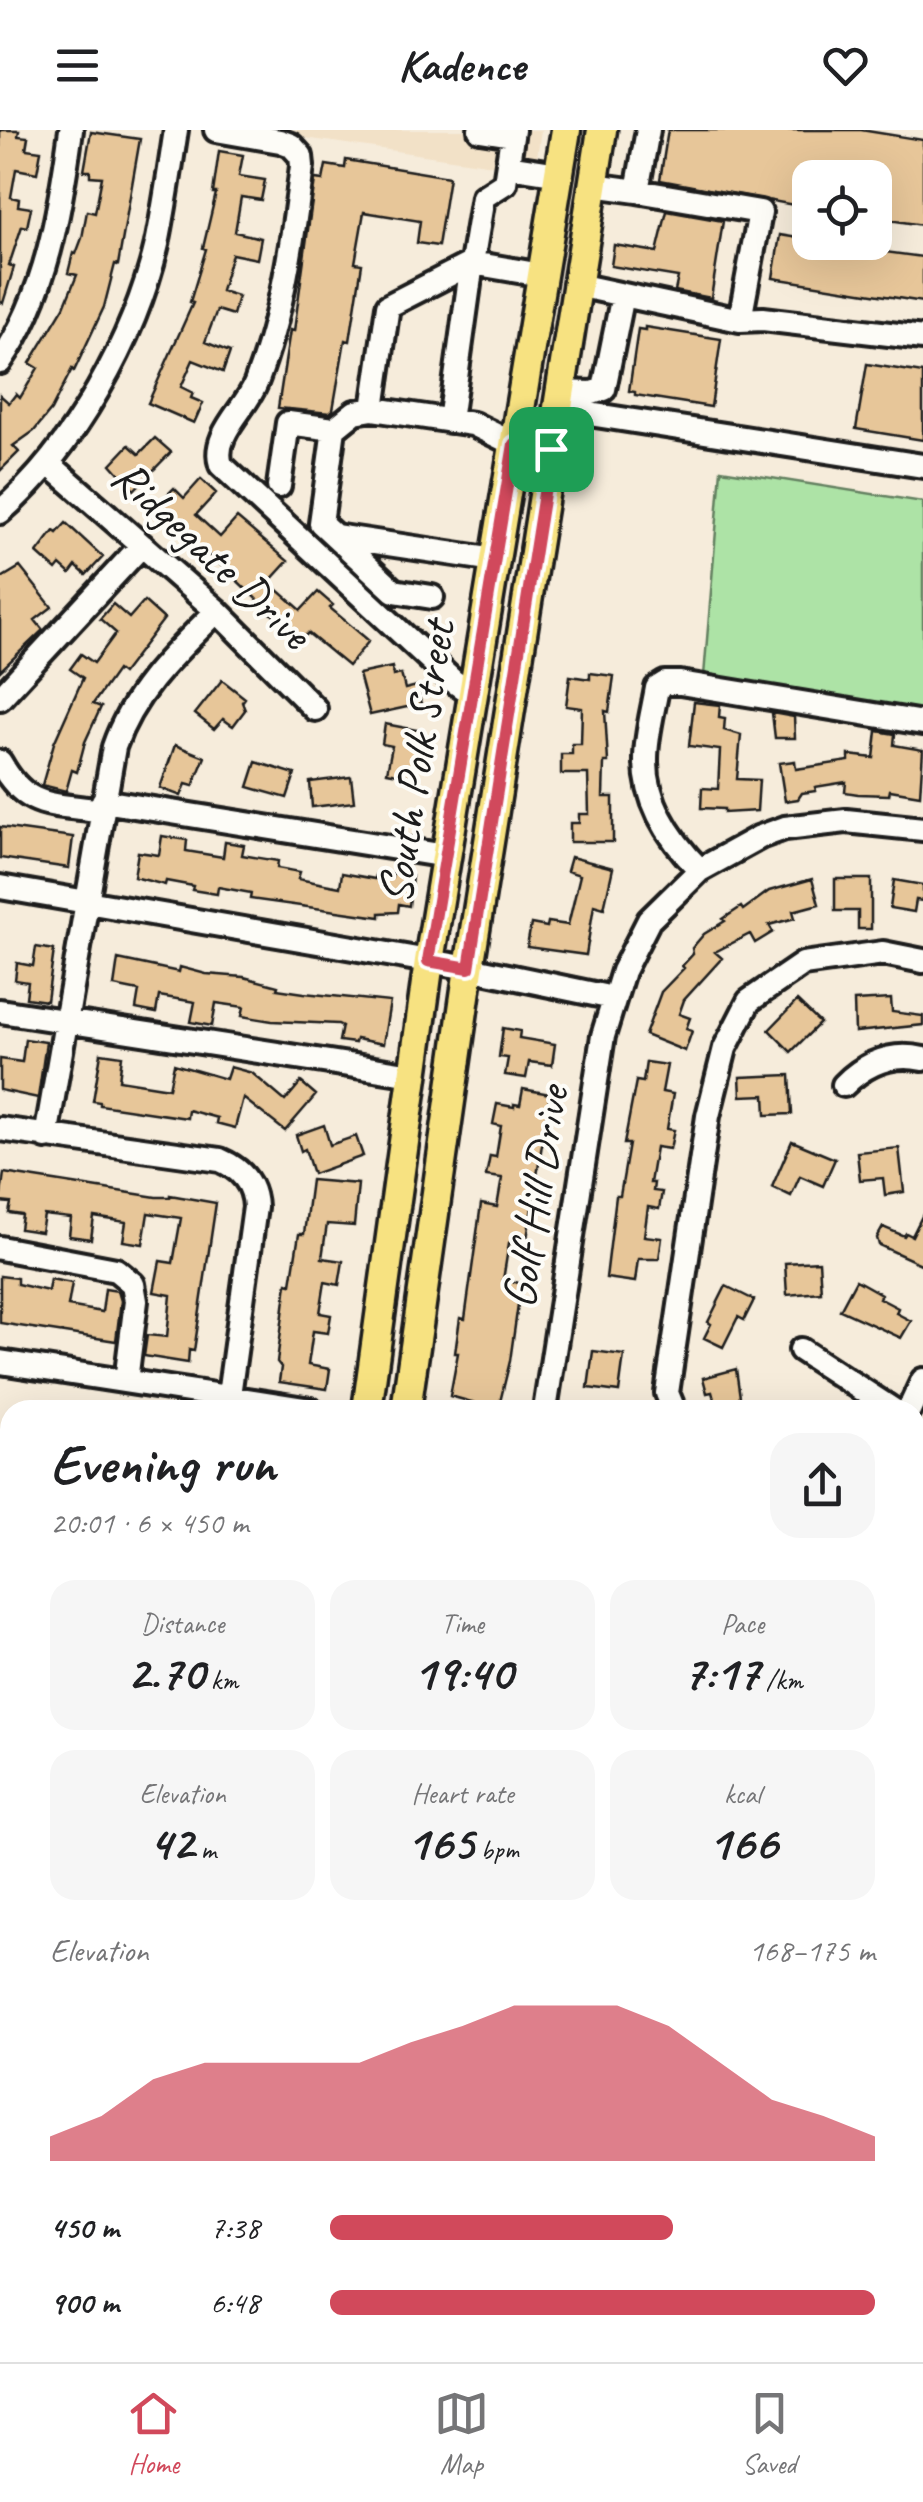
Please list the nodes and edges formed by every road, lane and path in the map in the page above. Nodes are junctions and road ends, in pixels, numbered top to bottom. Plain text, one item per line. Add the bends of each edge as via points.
1 (71, 130) edge
2 (176, 130) edge
3 (216, 130) edge
4 (480, 130) edge
5 (566, 130) edge
6 (602, 130) edge
7 (648, 130) edge
8 (513, 132) edge
9 (508, 166) junction
10 (559, 174) junction
11 (593, 184) junction
12 (637, 191) junction
13 (472, 263) junction
14 (542, 275) junction
15 (577, 285) junction
16 (623, 295) junction
17 (740, 320) junction
18 (923, 338) edge
19 (0, 362) edge
20 (524, 385) junction
21 (559, 400) junction
22 (372, 409) junction
23 (450, 421) junction
24 (334, 429) junction
25 (514, 444) junction
26 (551, 449) junction
27 (49, 464) junction
28 (923, 466) edge
29 (280, 486) dead end
30 (0, 512) edge
31 (335, 536) junction
32 (142, 545) junction
33 (495, 560) junction
34 (432, 598) dead end
35 (216, 611) junction
36 (472, 695) junction
37 (0, 698) edge
38 (315, 709) dead end
39 (923, 722) edge
40 (0, 762) edge
41 (103, 806) junction
42 (923, 828) edge
43 (446, 856) junction
44 (700, 870) junction
45 (0, 887) edge
46 (90, 900) junction
47 (428, 961) junction
48 (923, 961) edge
49 (469, 968) junction
50 (613, 998) junction
51 (0, 1012) edge
52 (67, 1022) junction
53 (923, 1059) edge
54 (413, 1075) junction
55 (844, 1085) dead end
56 (0, 1129) edge
57 (46, 1136) junction
58 (0, 1248) edge
59 (800, 1350) dead end
60 (0, 1362) edge
61 (126, 1381) junction
62 (210, 1400) edge
63 (229, 1400) edge
64 (369, 1400) edge
65 (407, 1400) edge
66 (547, 1400) edge
67 (669, 1400) edge
68 (878, 1400) edge

1 - 19 street via 44,268
2 - 27 street via 156,246 130,326
3 - 36 street via 291,145 302,166 273,332 250,397 222,440 221,465
4 - 8 street
5 - 10 main road, South Polk Street
6 - 11 main road, South Polk Street
7 - 12 street
8 - 9 street
9 - 10 street
9 - 13 street via 505,183 483,198
10 - 11 main road
10 - 14 main road, South Polk Street
11 - 12 street
11 - 15 main road, South Polk Street
12 - 17 street via 760,212
13 - 14 street
13 - 22 street via 388,306
13 - 23 street
14 - 20 main road, South Polk Street
15 - 16 street
15 - 21 main road, South Polk Street
16 - 17 street
16 - 21 street via 604,389
17 - 18 street
20 - 21 main road
20 - 25 main road, South Polk Street
21 - 26 main road, South Polk Street
21 - 28 street
22 - 23 street
22 - 24 street via 355,412
23 - 25 street
24 - 29 street via 288,423
24 - 31 street via 321,523
25 - 26 main road
25 - 33 main road, South Polk Street
26 - 49 main road, South Polk Street
27 - 30 street
27 - 32 street, Ridgegate Drive
31 - 33 street
31 - 34 street via 394,591
32 - 35 street, Ridgegate Drive
32 - 37 street
33 - 36 main road, South Polk Street
35 - 38 street, Ridgegate Drive
35 - 41 street via 161,666 128,712
36 - 43 main road, South Polk Street
39 - 44 street via 694,685 657,688 646,760 653,798 665,829
40 - 41 street via 23,795
41 - 43 street
41 - 46 street
42 - 44 street, Golf Hill Drive via 812,822 760,836
43 - 47 main road, South Polk Street
44 - 50 street, Golf Hill Drive via 650,920
45 - 46 street
46 - 47 street
46 - 52 street
47 - 49 street
47 - 54 main road, South Polk Street
48 - 67 street via 884,953 803,964 749,1001 724,1048 708,1116
49 - 50 street
49 - 65 main road, South Polk Street
50 - 66 street, Golf Hill Drive
51 - 52 street
52 - 54 street
52 - 57 street
53 - 55 street via 880,1059
54 - 64 main road, South Polk Street
56 - 57 street
57 - 63 street via 220,1160 250,1184 255,1207
58 - 61 street via 116,1270 132,1284 136,1301
59 - 68 street
60 - 61 street
61 - 62 street

